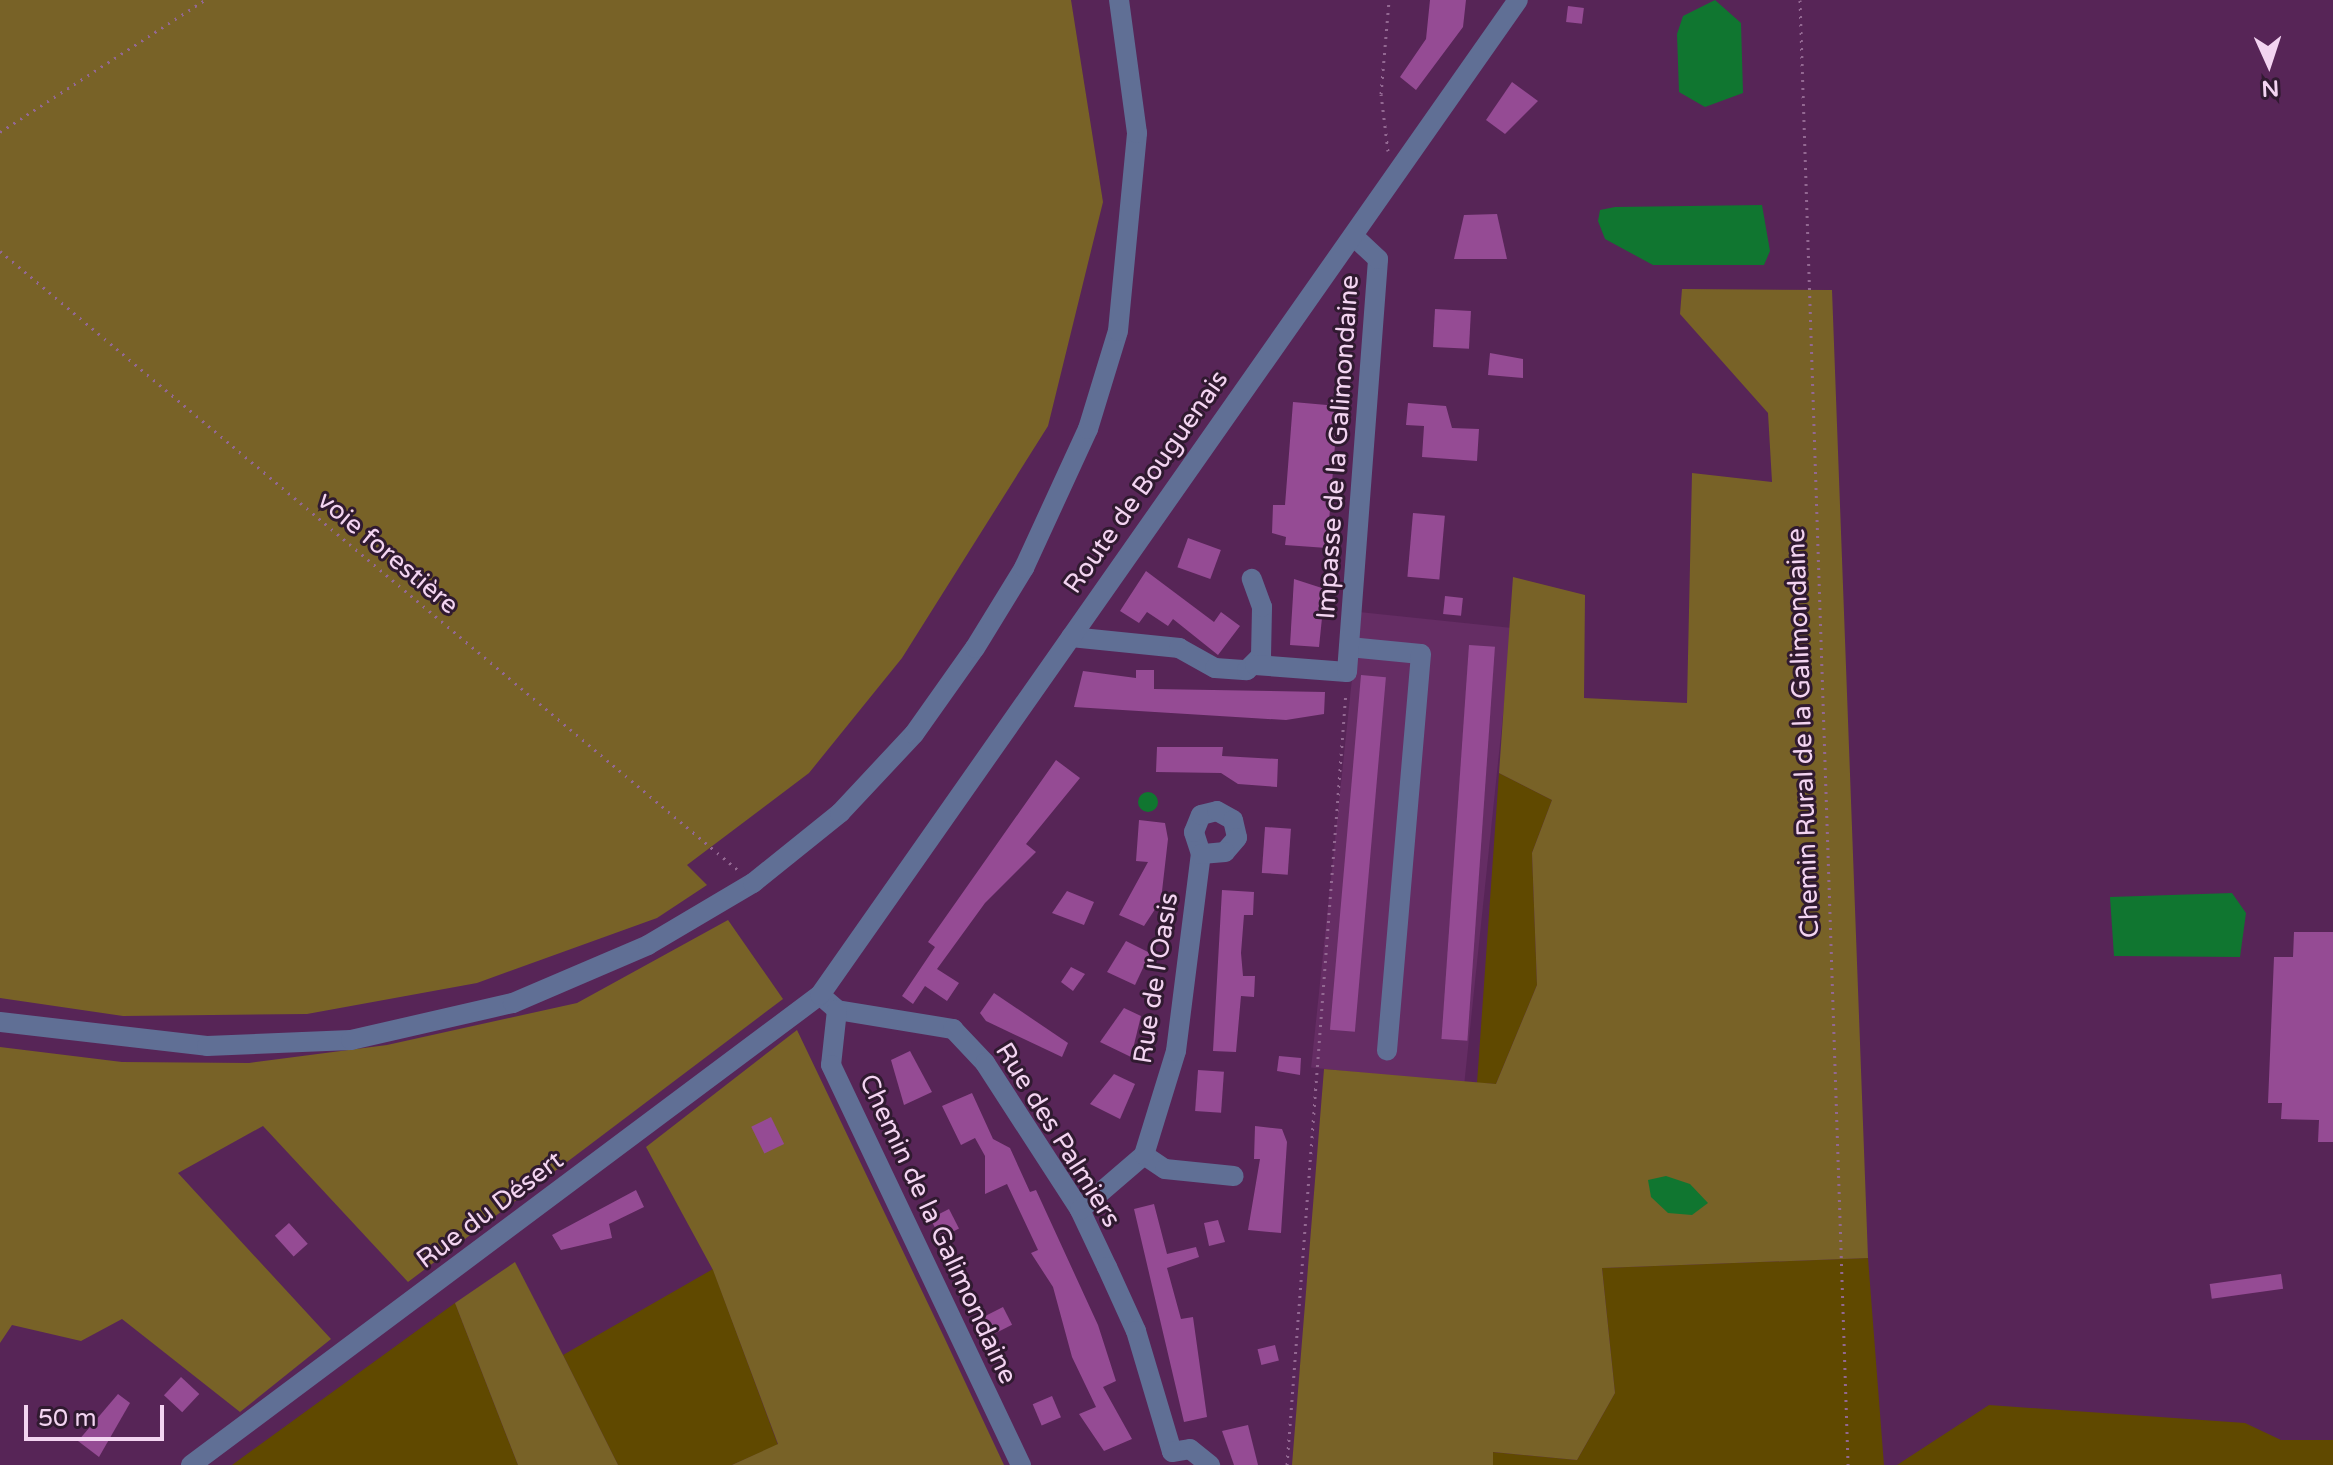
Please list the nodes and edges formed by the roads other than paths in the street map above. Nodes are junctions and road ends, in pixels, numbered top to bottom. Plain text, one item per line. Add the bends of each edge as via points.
1 (1119, 0) edge
2 (1518, 0) edge
3 (1353, 236) junction
4 (1252, 579) dead end
5 (1071, 637) junction
6 (1349, 647) junction
7 (1255, 665) junction
8 (1201, 854) dead end
9 (820, 995) junction
10 (837, 1010) junction
11 (0, 1022) edge
12 (1387, 1051) dead end
13 (1144, 1155) junction
14 (1234, 1176) dead end
15 (1080, 1210) junction
16 (1169, 1458) edge
17 (191, 1465) edge
18 (1021, 1465) edge
19 (1210, 1465) edge

1 - 11 street via 1137,133 1118,331 1088,429 1024,568 914,734 840,813 753,883 648,945 513,1003 351,1040 207,1046
2 - 3 street, Route de Bouguenais
3 - 5 street, Route de Bouguenais
3 - 6 street, Impasse de la Galimondaine via 1378,259
4 - 7 street via 1262,607
5 - 7 street via 1179,648 1226,670
5 - 9 street, Route de Bouguenais
6 - 7 street, Impasse de la Galimondaine via 1347,672
6 - 12 street via 1421,654
8 - 13 street, Rue de l'Oasis via 1176,1051
9 - 10 street
9 - 17 street, Rue du Désert
10 - 15 street, Rue des Palmiers via 935,1024 966,1040
10 - 18 street, Chemin de la Galimondaine via 831,1065
13 - 14 street via 1165,1169
13 - 15 street
15 - 16 street, Rue des Palmiers via 1136,1331
16 - 19 street, Rue des Palmiers via 1190,1449

